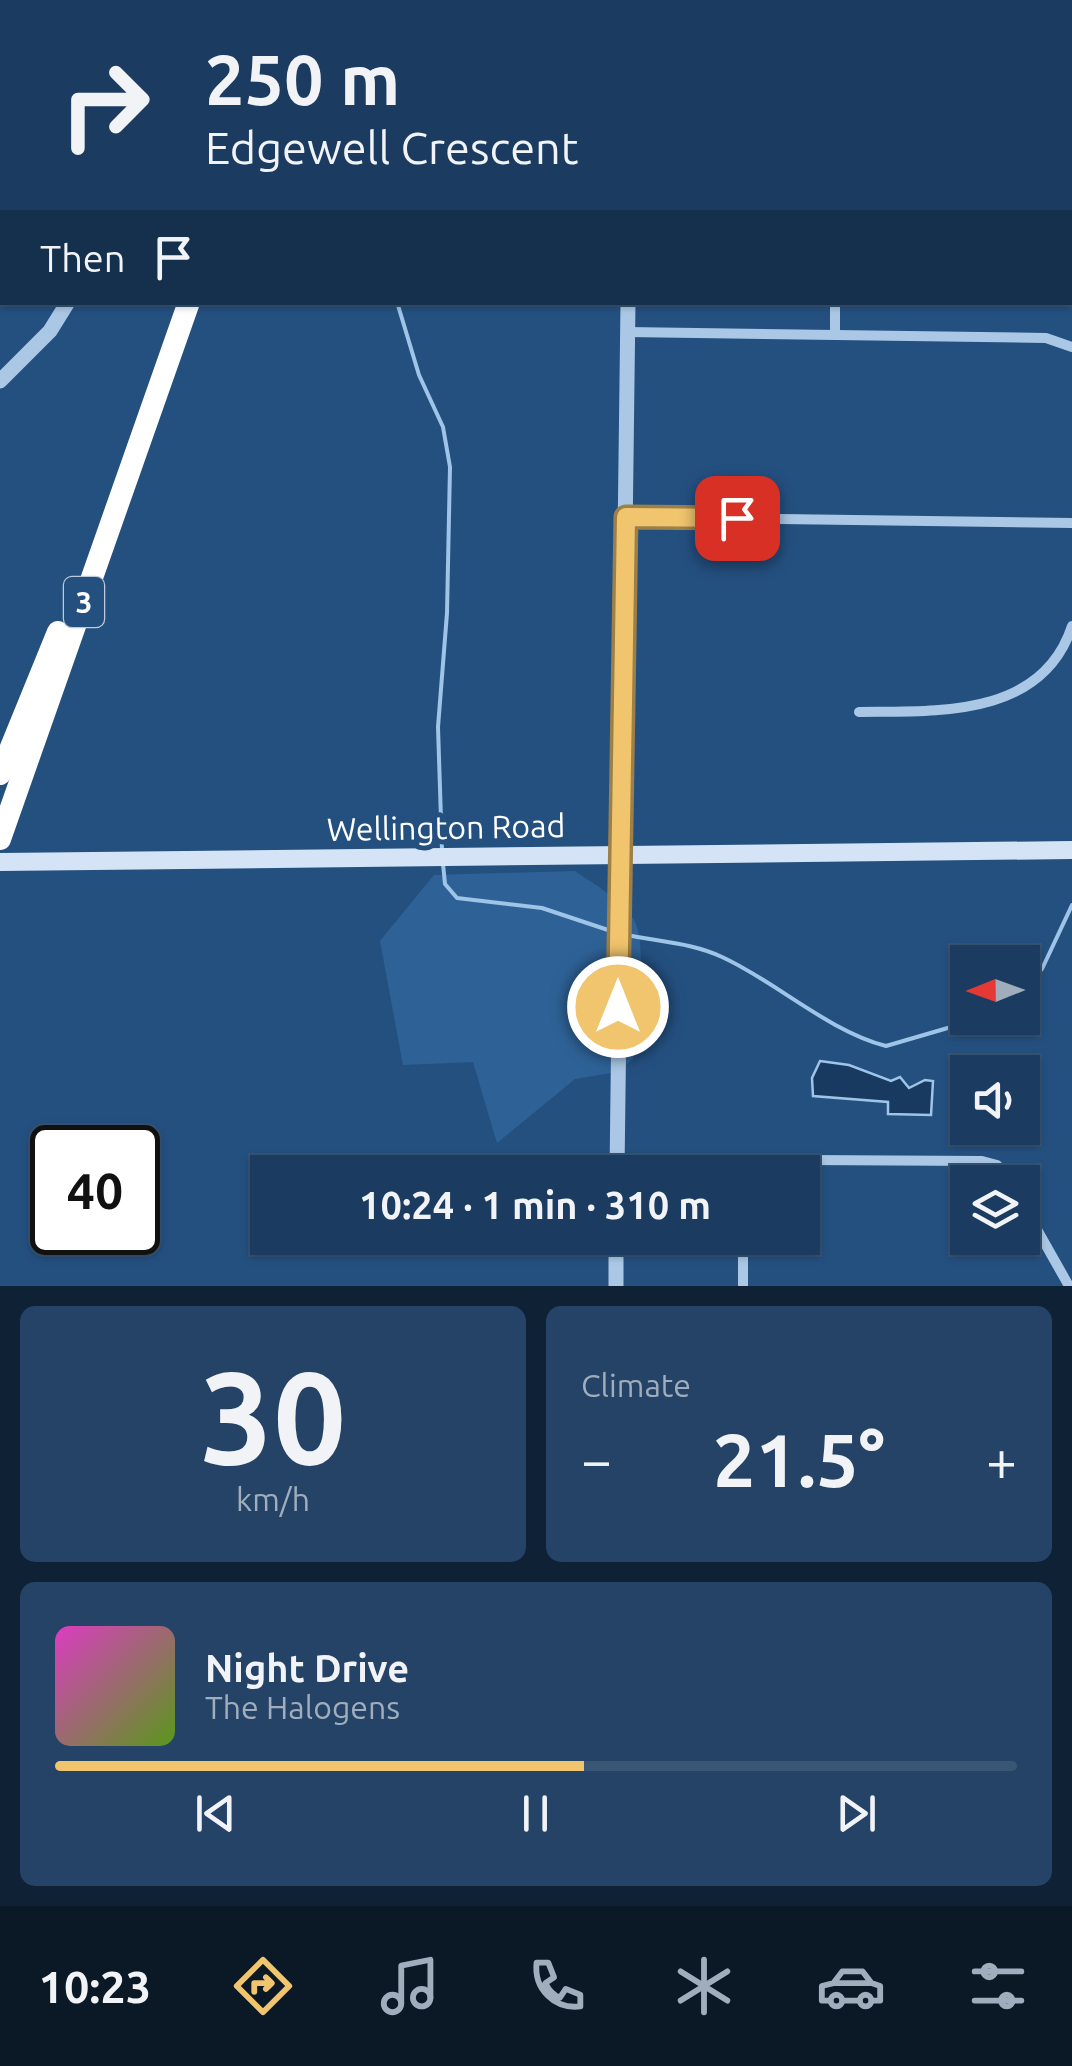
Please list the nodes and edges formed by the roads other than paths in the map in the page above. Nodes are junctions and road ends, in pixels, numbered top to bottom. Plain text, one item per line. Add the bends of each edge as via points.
1 (66, 305) edge
2 (188, 305) edge
3 (628, 305) edge
4 (835, 305) edge
5 (628, 332) junction
6 (835, 332) junction
7 (1072, 347) edge
8 (168, 365) junction
9 (0, 382) edge
10 (626, 517) junction
11 (1072, 523) edge
12 (1072, 626) edge
13 (858, 712) dead end
14 (0, 774) edge
15 (0, 839) edge
16 (1072, 850) edge
17 (620, 855) junction
18 (0, 862) edge
19 (617, 1155) edge
20 (820, 1165) edge
21 (995, 1165) edge
22 (1040, 1235) edge
23 (616, 1255) edge
24 (743, 1255) edge
25 (616, 1286) edge
26 (743, 1286) edge
27 (1069, 1286) edge

1 - 9 street
2 - 8 highway, 3
3 - 5 street
4 - 6 street
5 - 6 street
5 - 10 street
6 - 7 street via 1046,338
8 - 14 highway
8 - 15 highway, 3
10 - 11 street
10 - 17 street
12 - 13 street via 1038,678 1009,696 946,711
16 - 17 main road, Wellington Road
17 - 18 main road, Wellington Road
17 - 19 street
20 - 21 street
22 - 27 street
23 - 25 street
24 - 26 street

